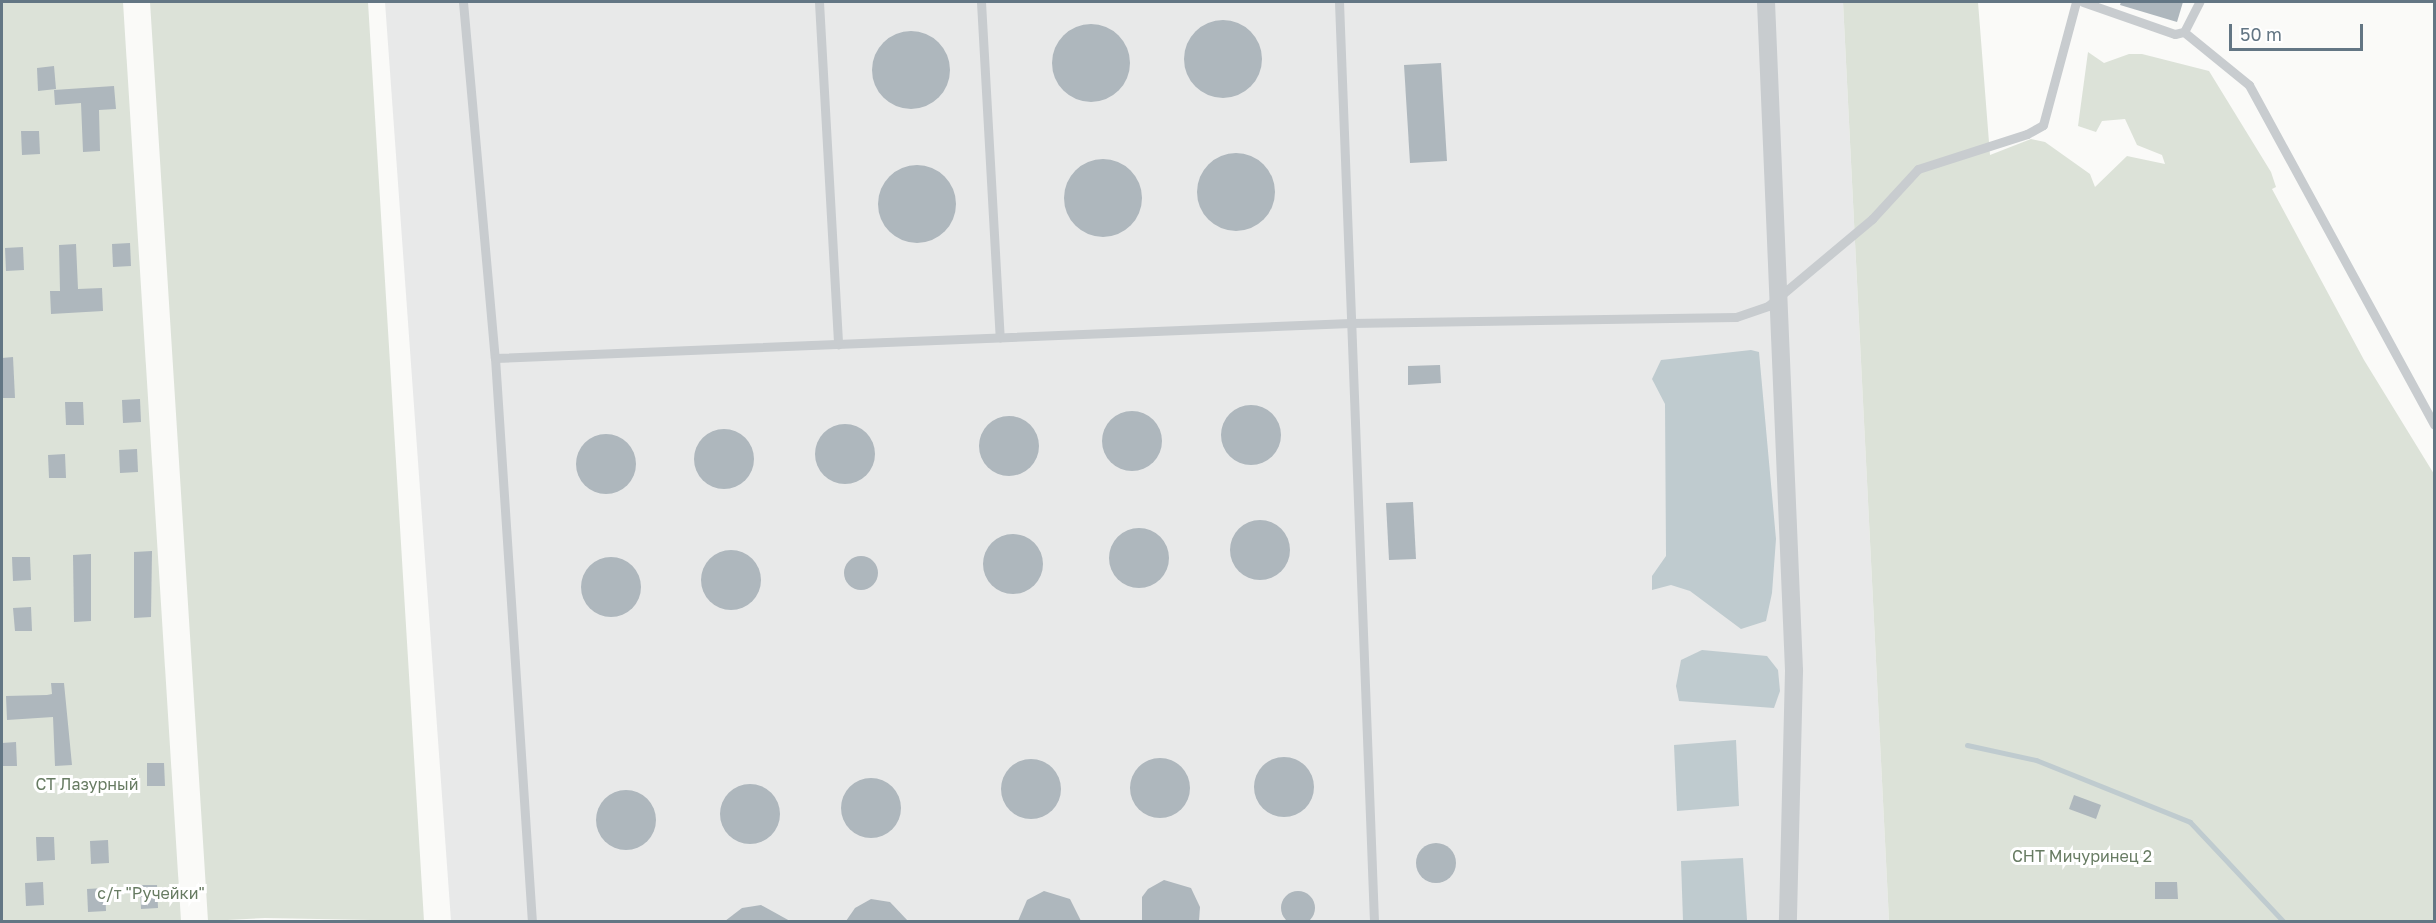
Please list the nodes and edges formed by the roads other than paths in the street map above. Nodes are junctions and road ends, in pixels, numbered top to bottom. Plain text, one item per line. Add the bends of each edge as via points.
1 (463, 2) edge
2 (819, 2) edge
3 (981, 2) edge
4 (1339, 2) edge
5 (1766, 2) edge
6 (2076, 2) edge
7 (2083, 2) edge
8 (2199, 2) edge
9 (2184, 32) junction
10 (1781, 295) junction
11 (1350, 323) junction
12 (1000, 337) junction
13 (838, 344) junction
14 (495, 358) junction
15 (2434, 425) edge
16 (532, 921) edge
17 (1374, 921) edge
18 (1788, 921) edge

1 - 14 lane
2 - 13 lane
3 - 12 lane
4 - 11 lane
5 - 10 street
6 - 10 lane via 2043,125 2027,135 1918,169 1872,219
7 - 9 lane via 2175,34
8 - 9 lane
9 - 15 lane via 2249,85
10 - 11 lane via 1768,306 1736,317
10 - 18 street via 1794,670
11 - 12 lane
11 - 17 lane
12 - 13 lane
13 - 14 lane
14 - 16 lane

